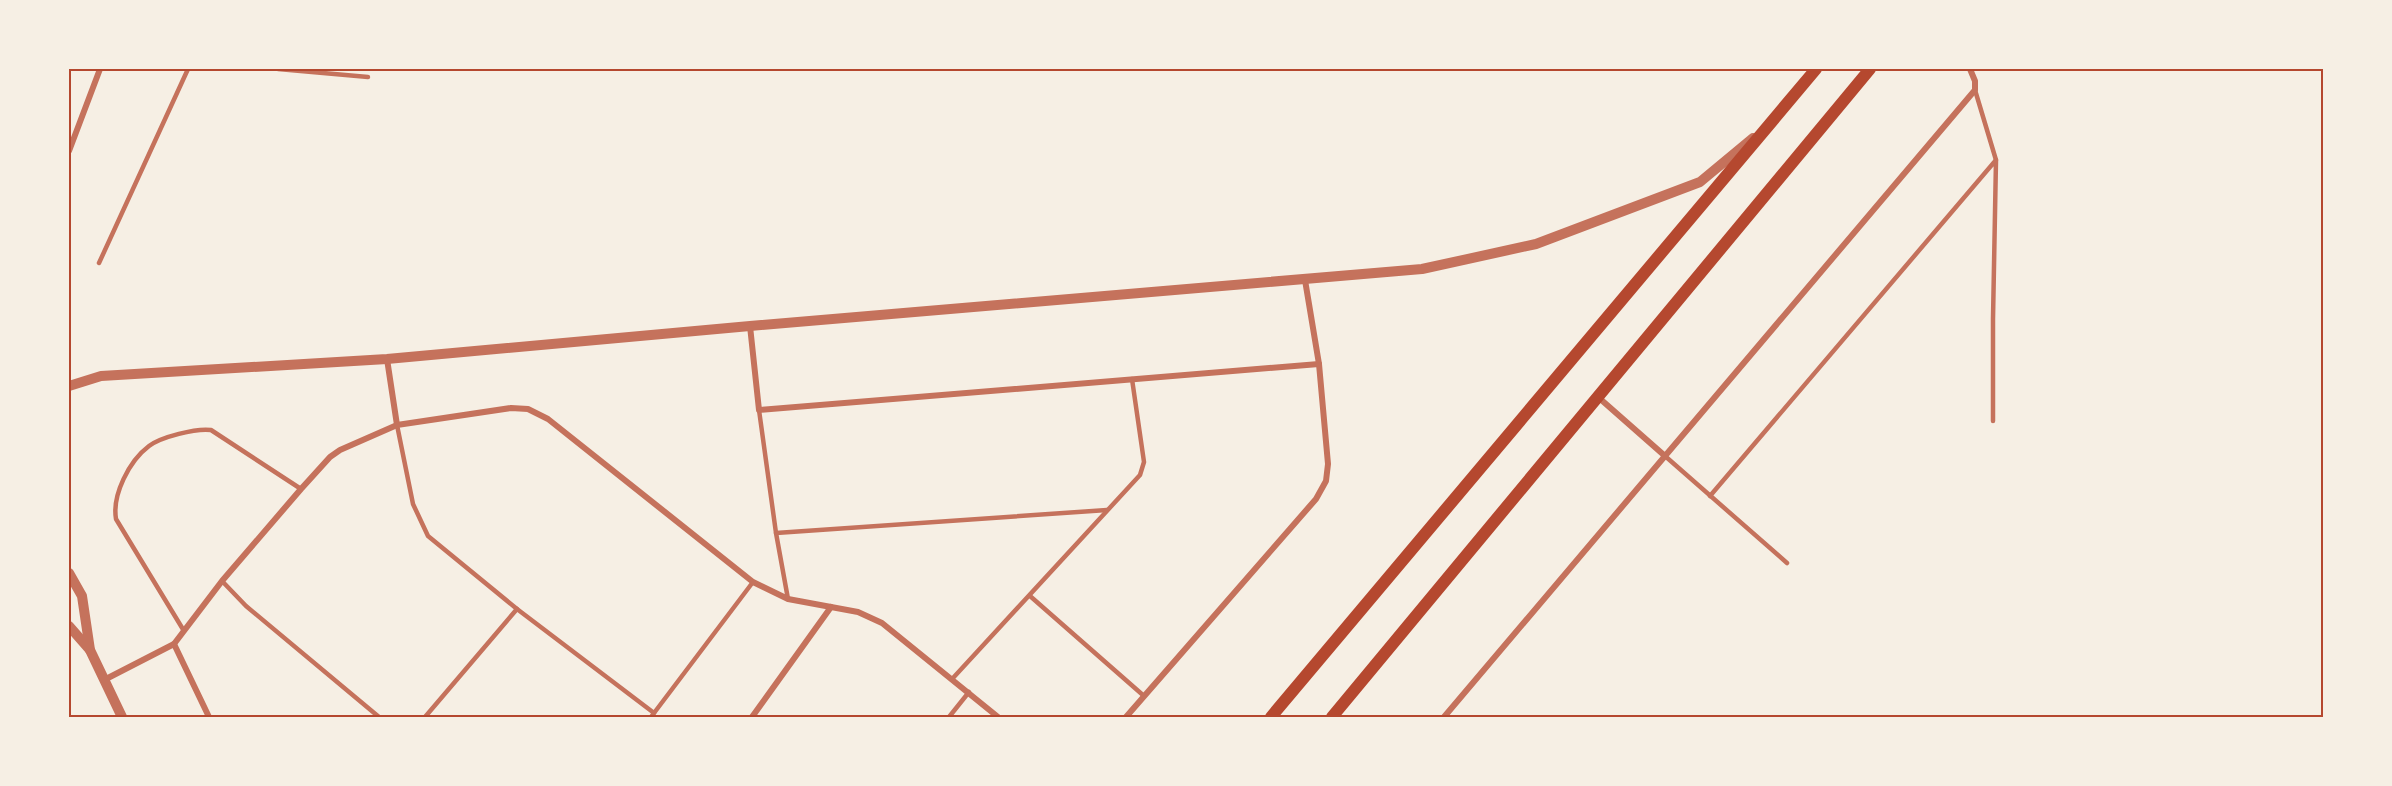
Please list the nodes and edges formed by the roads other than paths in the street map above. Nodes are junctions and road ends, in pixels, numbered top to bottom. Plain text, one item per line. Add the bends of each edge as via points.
1 (100, 69) edge
2 (188, 69) edge
3 (278, 69) edge
4 (1816, 69) edge
5 (1870, 69) edge
6 (1970, 69) edge
7 (368, 77) dead end
8 (1975, 90) junction
9 (1772, 123) junction
10 (69, 151) edge
11 (1996, 159) junction
12 (99, 263) dead end
13 (1305, 280) junction
14 (750, 326) junction
15 (387, 359) junction
16 (1319, 364) junction
17 (1132, 379) junction
18 (69, 386) edge
19 (1598, 397) junction
20 (759, 410) junction
21 (1993, 421) dead end
22 (397, 425) junction
23 (1665, 456) junction
24 (301, 489) junction
25 (1710, 496) junction
26 (1107, 510) junction
27 (776, 533) junction
28 (1786, 563) dead end
29 (69, 573) edge
30 (222, 581) junction
31 (753, 582) junction
32 (1030, 596) junction
33 (788, 598) junction
34 (831, 607) junction
35 (517, 609) junction
36 (69, 626) edge
37 (184, 631) junction
38 (174, 644) junction
39 (90, 650) junction
40 (953, 678) junction
41 (104, 680) junction
42 (969, 692) junction
43 (1144, 696) junction
44 (652, 715) edge
45 (122, 717) edge
46 (209, 717) edge
47 (379, 717) edge
48 (425, 717) edge
49 (752, 717) edge
50 (949, 717) edge
51 (998, 717) edge
52 (1126, 717) edge
53 (1271, 717) edge
54 (1332, 717) edge
55 (1444, 717) edge

1 - 10 street
2 - 12 lane
3 - 7 lane
4 - 9 main road
5 - 19 main road
6 - 8 street
8 - 11 lane
8 - 23 street
9 - 13 street via 1700,182 1536,244 1422,269
9 - 53 main road
11 - 21 lane
11 - 25 lane
13 - 14 street
13 - 16 street
14 - 15 street
14 - 20 street
15 - 18 street via 102,376
15 - 22 street
16 - 17 street
16 - 43 street via 1328,464 1326,481 1316,498
17 - 20 street
17 - 26 lane via 1144,462 1140,475
19 - 23 street
19 - 54 main road
20 - 27 lane
22 - 24 street via 340,450
22 - 31 street via 511,408 528,409 548,419
22 - 35 lane via 413,504 428,536
23 - 25 lane
23 - 55 street
24 - 30 street
24 - 37 lane via 211,430 200,428 156,442 138,457 118,490 116,519
25 - 28 lane
26 - 27 lane
26 - 32 lane
27 - 33 lane
29 - 39 street via 82,596
30 - 37 street
30 - 47 lane via 246,606
31 - 33 street
31 - 44 lane
32 - 40 lane
32 - 43 lane
33 - 34 street
34 - 40 street via 858,612 882,623
34 - 49 street
35 - 44 lane
35 - 48 lane
36 - 39 street
37 - 38 street
38 - 41 street
38 - 46 street
39 - 41 street
40 - 42 street
41 - 45 street
42 - 50 lane
42 - 51 street
43 - 52 street

